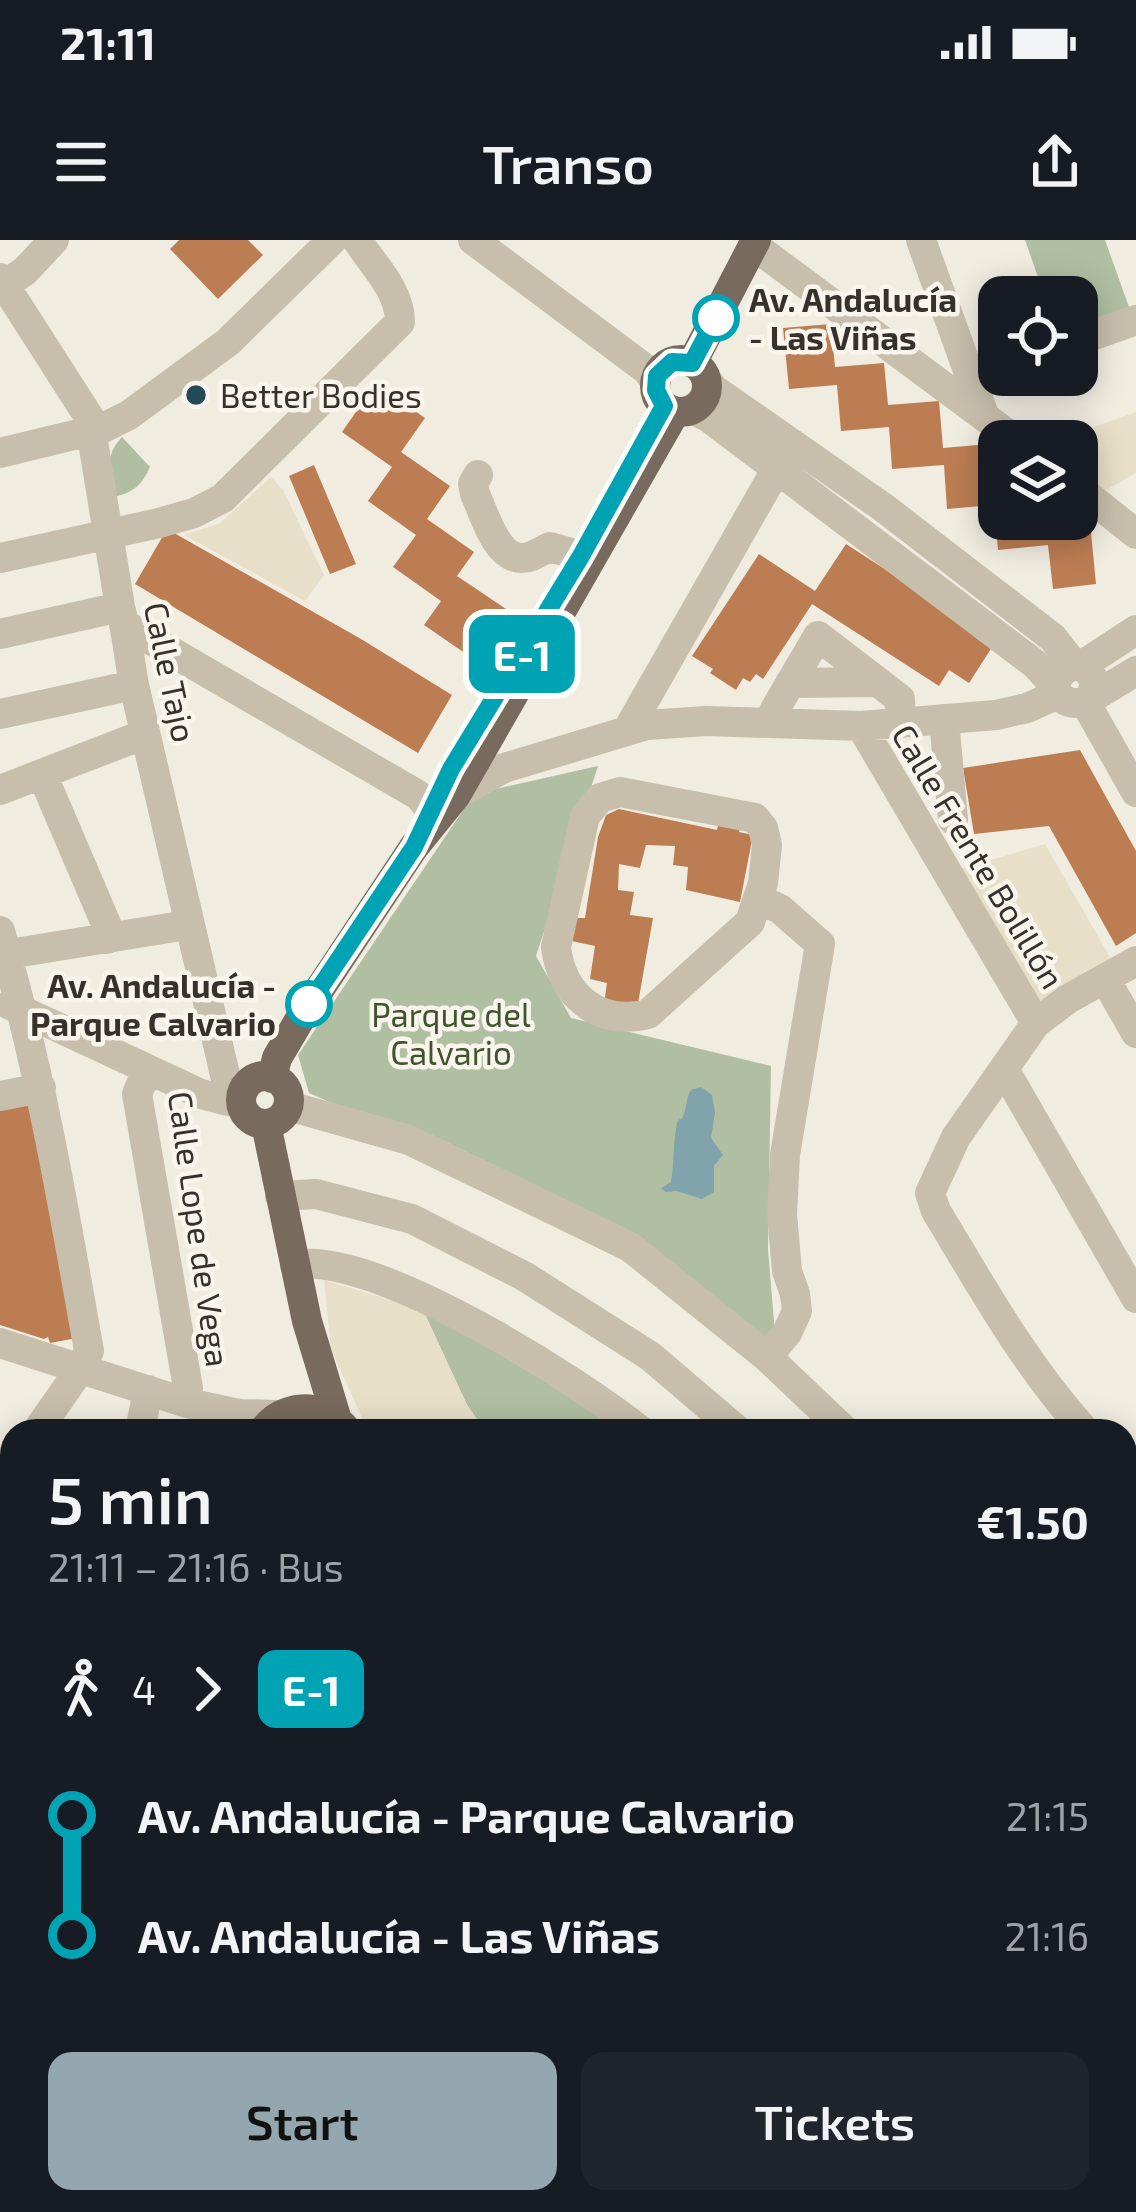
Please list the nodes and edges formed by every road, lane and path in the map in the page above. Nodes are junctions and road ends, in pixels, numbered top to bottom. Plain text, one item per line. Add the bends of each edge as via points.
1 (54, 240) edge
2 (332, 240) edge
3 (357, 240) edge
4 (473, 240) edge
5 (501, 240) edge
6 (920, 240) edge
7 (754, 243) edge
8 (2, 281) edge
9 (1136, 320) edge
10 (1098, 333) edge
11 (970, 377) edge
12 (679, 387) junction
13 (990, 420) edge
14 (92, 431) junction
15 (0, 453) edge
16 (478, 475) dead end
17 (788, 479) junction
18 (1098, 504) edge
19 (107, 532) junction
20 (1136, 534) edge
21 (581, 556) junction
22 (0, 558) edge
23 (123, 617) junction
24 (1136, 630) edge
25 (0, 634) edge
26 (177, 655) junction
27 (1136, 671) edge
28 (506, 680) junction
29 (878, 682) junction
30 (790, 683) junction
31 (134, 685) junction
32 (1074, 685) junction
33 (0, 714) edge
34 (944, 719) junction
35 (774, 722) junction
36 (901, 723) junction
37 (861, 727) junction
38 (495, 728) junction
39 (637, 728) junction
40 (145, 734) junction
41 (530, 759) junction
42 (42, 774) junction
43 (0, 790) edge
44 (1136, 792) edge
45 (443, 802) junction
46 (952, 820) dead end
47 (759, 899) junction
48 (190, 927) junction
49 (106, 939) junction
50 (3, 941) edge
51 (1136, 961) edge
52 (1105, 979) junction
53 (12, 1006) edge
54 (1036, 1023) junction
55 (1136, 1033) edge
56 (1004, 1069) junction
57 (156, 1074) junction
58 (272, 1078) junction
59 (41, 1088) junction
60 (0, 1096) edge
61 (242, 1096) junction
62 (277, 1115) junction
63 (280, 1196) junction
64 (295, 1265) junction
65 (1135, 1290) edge
66 (307, 1321) junction
67 (0, 1343) edge
68 (767, 1357) junction
69 (81, 1368) junction
70 (148, 1390) junction
71 (187, 1403) junction
72 (45, 1419) edge
73 (142, 1419) edge
74 (211, 1419) edge
75 (277, 1419) edge
76 (333, 1419) edge
77 (340, 1419) edge
78 (626, 1419) edge
79 (724, 1419) edge
80 (832, 1419) edge
81 (1073, 1419) edge

1 - 8 street via 25,272
2 - 14 street via 228,341 129,415
3 - 19 street via 384,278 400,322 224,498 194,513
4 - 12 street
5 - 12 street via 661,358
6 - 11 street
7 - 11 street
7 - 12 main road
8 - 14 street, Calle Tajo
9 - 10 street
11 - 13 street
12 - 17 street
12 - 21 main road
12 - 32 street via 712,388 884,508 1053,638
12 - 38 main road
14 - 15 street
14 - 19 street, Calle Tajo
16 - 21 street via 475,494 506,554 517,559 550,547
17 - 32 street
17 - 39 street
18 - 20 street
19 - 22 street
19 - 23 street, Calle Tajo
21 - 28 main road
23 - 25 street
23 - 26 street
23 - 31 street, Calle Tajo
24 - 32 street
26 - 31 street via 148,664
26 - 45 street
27 - 32 street
28 - 38 street
28 - 45 main road
29 - 30 street
29 - 30 street via 818,636
29 - 36 street via 900,699
30 - 35 street
31 - 33 street
31 - 40 street, Calle Tajo
32 - 34 street via 1027,708
32 - 44 street
34 - 36 street
34 - 46 street
35 - 37 street
35 - 39 street
36 - 37 street
37 - 54 street, Calle Frente Bolillón
38 - 41 street
38 - 45 main road
39 - 41 street
40 - 42 street
40 - 48 street, Calle Tajo
41 - 45 street
42 - 43 street
42 - 49 street
45 - 58 main road via 303,1014
47 - 47 street via 767,845 755,818 620,792 600,798 585,816 558,968 596,1012 648,1014 750,922
47 - 68 street via 820,944 785,1155 782,1214 797,1311
48 - 49 street
48 - 61 street, Calle Tajo via 226,1079
49 - 50 street via 16,953
50 - 53 street
51 - 52 street
52 - 54 street
52 - 55 street
53 - 57 street
53 - 59 street
54 - 56 street
56 - 65 street
56 - 81 street via 956,1137 931,1201 1009,1333
57 - 61 street via 218,1099
57 - 71 street, Calle Lope de Vega via 137,1094
58 - 61 main road via 255,1079
58 - 62 main road via 288,1092
59 - 60 street
59 - 69 street via 89,1351
61 - 62 main road via 251,1120
62 - 63 main road
62 - 68 street via 409,1140 630,1247
63 - 64 main road
63 - 79 street via 316,1194 412,1220 507,1267 650,1356
64 - 66 main road
64 - 78 street via 350,1270 455,1313
66 - 75 main road via 303,1376
66 - 77 main road
67 - 69 street
68 - 80 street
69 - 70 street
69 - 72 street
70 - 71 street
70 - 73 street
71 - 74 street
71 - 75 street
75 - 76 main road via 320,1411

